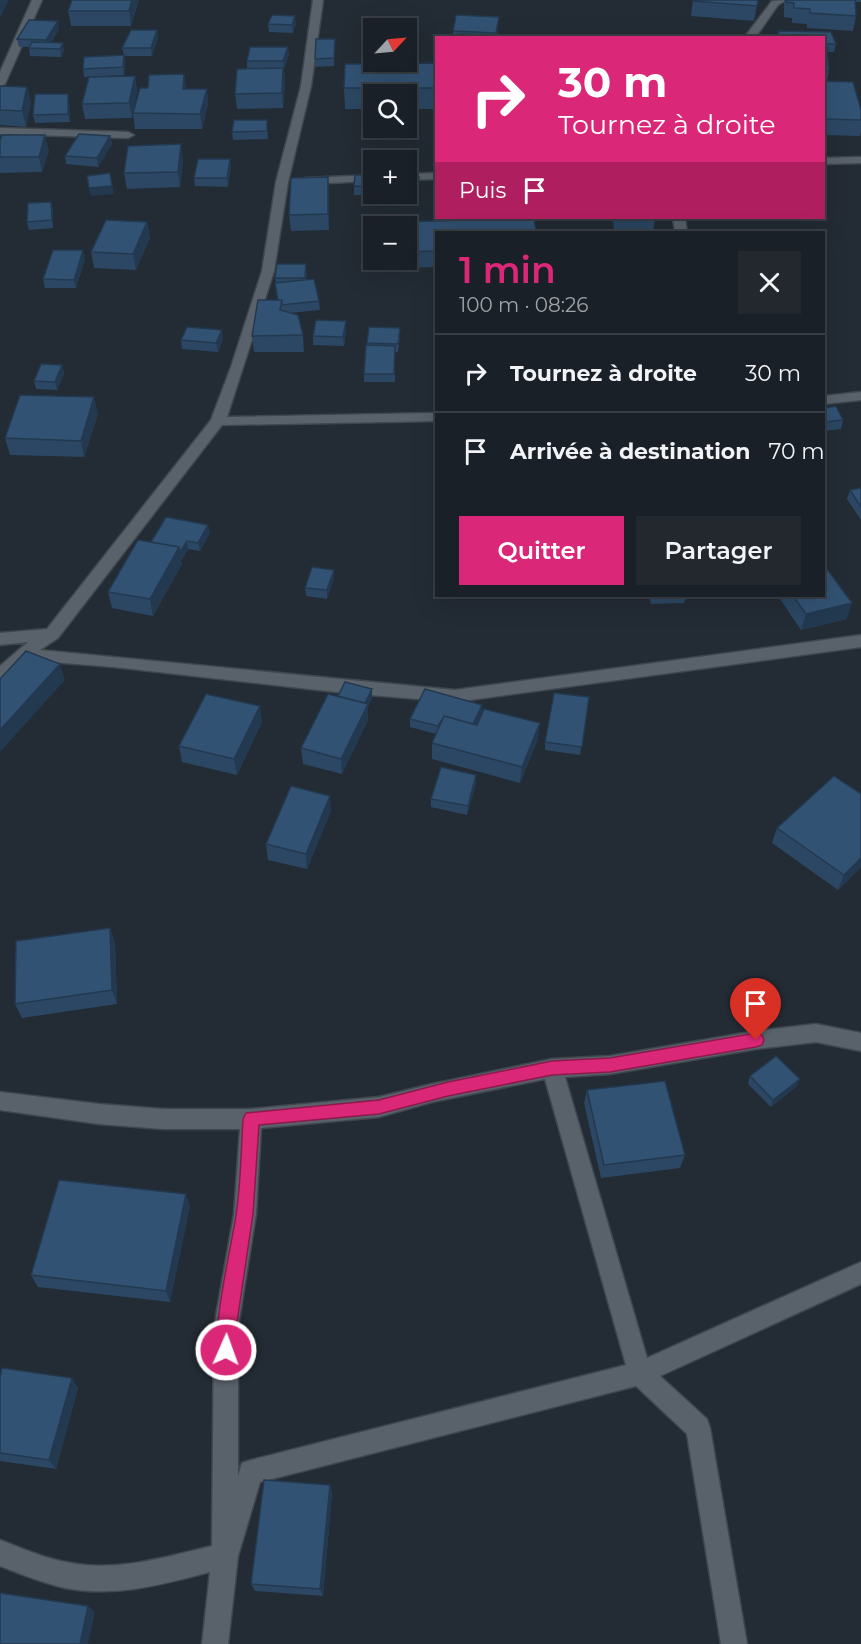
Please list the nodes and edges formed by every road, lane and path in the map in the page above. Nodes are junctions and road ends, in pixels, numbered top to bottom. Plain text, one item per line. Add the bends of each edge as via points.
1 (37, 0) edge
2 (318, 0) edge
3 (781, 0) edge
4 (751, 36) edge
5 (0, 84) edge
6 (0, 131) edge
7 (128, 135) dead end
8 (861, 160) edge
9 (825, 161) edge
10 (435, 176) edge
11 (417, 177) edge
12 (363, 178) edge
13 (282, 182) junction
14 (861, 396) edge
15 (825, 400) edge
16 (435, 417) edge
17 (218, 422) junction
18 (52, 634) junction
19 (0, 639) edge
20 (861, 642) edge
21 (22, 654) junction
22 (0, 676) edge
23 (861, 1042) edge
24 (552, 1068) junction
25 (0, 1101) edge
26 (251, 1119) junction
27 (861, 1273) edge
28 (640, 1373) junction
29 (0, 1553) edge
30 (225, 1556) junction
31 (215, 1644) edge
32 (734, 1644) edge

1 - 5 street
2 - 13 street via 306,86
3 - 4 street
6 - 7 street
8 - 9 street
10 - 11 street
12 - 13 street
13 - 17 street via 268,271
14 - 15 street
16 - 17 street
17 - 18 street
18 - 19 street
18 - 21 street
20 - 21 street via 454,696
21 - 22 street
23 - 24 street via 816,1033 610,1065
24 - 26 street via 379,1107
24 - 28 street
25 - 26 street via 163,1119
26 - 30 street via 245,1214 226,1327
27 - 28 street
28 - 30 street via 251,1472
28 - 32 street via 698,1428
29 - 30 street via 38,1567 88,1578 146,1575
30 - 31 street

